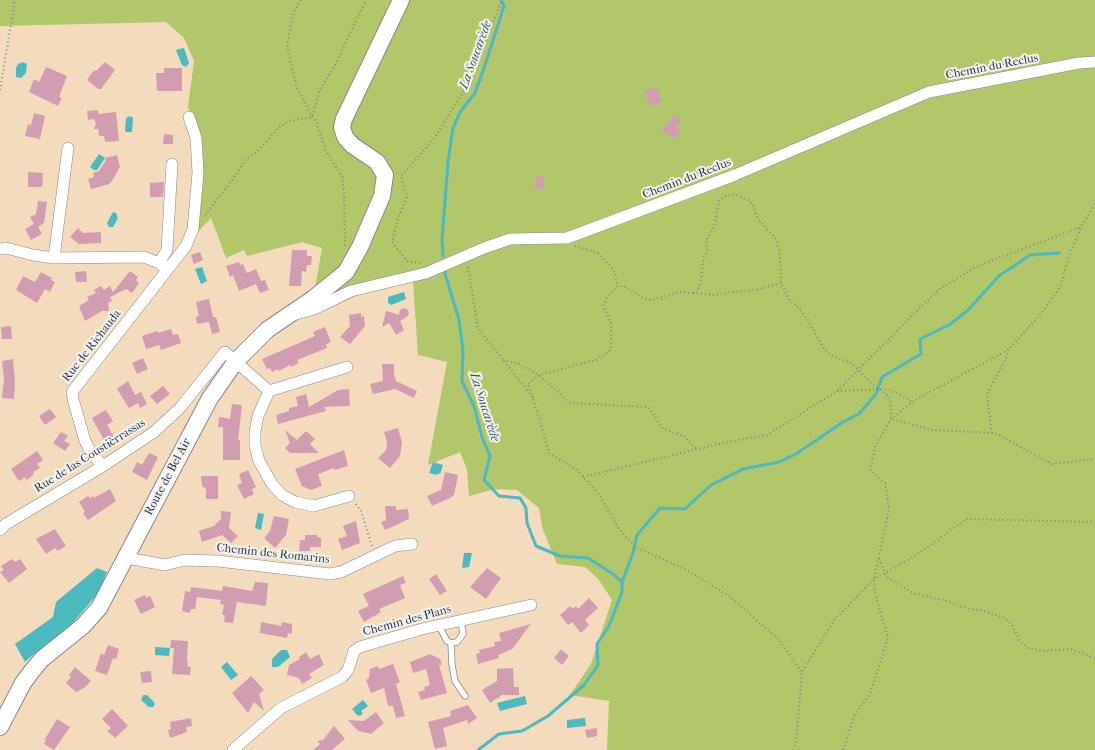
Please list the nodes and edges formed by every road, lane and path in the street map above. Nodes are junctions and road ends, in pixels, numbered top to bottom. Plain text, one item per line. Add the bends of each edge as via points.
1 (15, 0) edge
2 (301, 0) edge
3 (366, 0) edge
4 (401, 0) edge
5 (502, 0) edge
6 (1095, 62) edge
7 (0, 90) edge
8 (189, 117) dead end
9 (312, 117) junction
10 (68, 148) dead end
11 (172, 164) dead end
12 (1095, 204) edge
13 (1081, 227) junction
14 (193, 230) junction
15 (567, 238) junction
16 (0, 249) edge
17 (345, 252) dead end
18 (466, 256) junction
19 (54, 258) junction
20 (421, 263) dead end
21 (163, 266) junction
22 (781, 283) junction
23 (618, 286) junction
24 (692, 293) junction
25 (288, 316) junction
26 (1008, 350) junction
27 (502, 360) junction
28 (236, 361) junction
29 (347, 367) dead end
30 (859, 369) junction
31 (539, 375) junction
32 (882, 390) junction
33 (269, 391) junction
34 (837, 391) junction
35 (533, 398) junction
36 (912, 402) junction
37 (891, 419) junction
38 (992, 433) junction
39 (698, 450) junction
40 (1095, 459) edge
41 (103, 466) junction
42 (583, 478) junction
43 (349, 496) joint
44 (1095, 522) edge
45 (2, 524) edge
46 (412, 544) dead end
47 (375, 555) junction
48 (127, 558) junction
49 (878, 558) junction
50 (884, 573) junction
51 (874, 578) junction
52 (531, 605) dead end
53 (461, 621) junction
54 (439, 626) junction
55 (451, 643) junction
56 (1095, 658) edge
57 (802, 672) junction
58 (465, 696) dead end
59 (0, 728) edge
60 (233, 750) edge
61 (793, 750) edge
62 (843, 750) edge

1 - 7 path
2 - 9 path via 293,14 287,47 296,88
3 - 9 path via 333,69 320,89
4 - 25 street, Route de Bel Air via 346,110 343,123 344,137 377,162 385,175 382,196 346,272
5 - 20 path via 468,86 433,140 402,176 406,197 392,242 407,261
6 - 15 street, Chemin du Reclus via 929,92 735,175
8 - 14 street, Rue de Richauda via 196,138 198,173
9 - 14 path via 290,121 279,127 257,152 246,159
9 - 17 path via 316,121 326,151 342,176
10 - 19 street
11 - 21 street via 167,250
12 - 13 path
13 - 26 path via 1060,287 1041,314
13 - 30 path via 975,267 937,291
14 - 21 street, Rue de Richauda via 186,246
15 - 18 street, Chemin du Reclus via 510,239
15 - 23 path via 575,246 598,252 613,269
16 - 19 street
18 - 25 street, Chemin du Reclus via 426,273 351,291 314,309
18 - 27 path via 478,328
19 - 21 street via 144,256
21 - 41 street, Rue de Richauda via 72,392 85,441
22 - 24 path via 734,292
22 - 24 path via 780,252 776,239 758,219 753,204 734,194 719,201 714,227 706,241 708,249 703,258 701,280 698,290
22 - 30 path via 787,297 808,320 824,349 832,356 848,361
23 - 24 path via 652,300 680,292
23 - 31 path via 603,306 611,322 611,349 596,360
25 - 28 street, Route de Bel Air via 267,330
26 - 36 path
26 - 38 path via 987,394
27 - 31 path via 519,364
27 - 35 path
28 - 33 street
28 - 41 street, Rue de las Coustièrrassas via 226,352 180,408 154,432
28 - 48 street, Route de Bel Air via 210,398
29 - 33 street
30 - 32 path via 872,384
30 - 34 path
31 - 35 path via 528,384
31 - 39 path via 570,403 648,407 663,429 684,436
32 - 34 path
32 - 36 path via 888,389
32 - 37 path via 891,403
33 - 43 street via 258,416 255,446 259,461 272,484 282,495 295,502 314,506
34 - 39 path via 767,435
35 - 42 path via 549,453 577,470
36 - 37 path
37 - 38 path via 932,430
37 - 49 path via 875,447 870,471 886,483 889,509
38 - 40 path via 1052,464
39 - 42 path
41 - 45 street, Rue de las Coustièrrassas
42 - 57 path via 598,494 619,529 637,548 685,569 729,596 779,640
43 - 47 path via 361,511
44 - 50 path via 966,519 915,556
46 - 47 street, Chemin des Romarins via 395,546
47 - 48 street, Chemin des Romarins via 341,572 330,574 218,561 184,560 165,565
48 - 59 street, Route de Bel Air via 99,608 83,626 42,659 23,683
49 - 50 path
49 - 51 path
50 - 51 path
50 - 56 path via 913,593 1004,618 1011,623 1019,640 1028,648 1044,651 1069,649
51 - 57 path via 834,620
51 - 62 path via 874,593 888,638 870,694 855,714
52 - 53 street, Chemin des Plans
53 - 54 street, Chemin des Plans
53 - 55 lane via 463,634 457,642
54 - 55 lane via 444,637
54 - 60 street, Chemin des Plans via 360,647 354,651 348,670 342,676 281,708
55 - 58 lane via 455,681
57 - 61 path via 796,744

